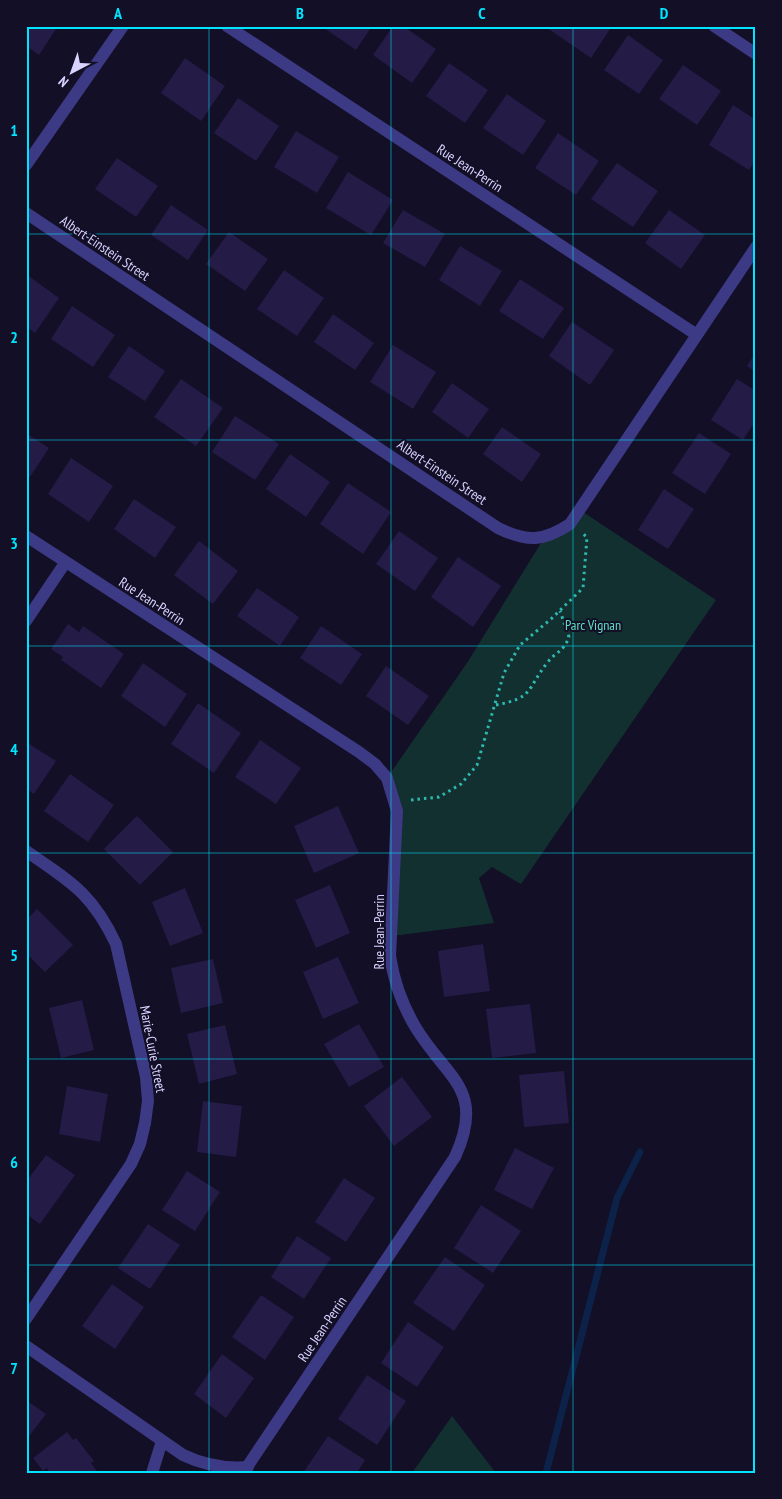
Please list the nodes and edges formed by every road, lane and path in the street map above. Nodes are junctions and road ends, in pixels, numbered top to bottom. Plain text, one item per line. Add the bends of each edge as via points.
1 (123, 26) edge
2 (227, 26) edge
3 (714, 26) edge
4 (756, 54) edge
5 (26, 164) edge
6 (26, 213) edge
7 (756, 247) edge
8 (697, 335) junction
9 (570, 524) junction
10 (26, 536) edge
11 (65, 563) junction
12 (560, 610) junction
13 (26, 621) edge
14 (496, 705) junction
15 (395, 802) junction
16 (26, 851) edge
17 (26, 1319) edge
18 (26, 1346) edge
19 (162, 1441) junction
20 (246, 1470) edge
21 (152, 1473) edge

1 - 5 street
2 - 8 street, Rue Jean-Perrin
3 - 4 street
6 - 9 street, Albert-Einstein Street via 498,528 512,535 544,538
7 - 8 street, Albert-Einstein Street
8 - 9 street, Albert-Einstein Street
9 - 12 path via 587,538 583,588
10 - 11 street, Rue Jean-Perrin
11 - 13 street
11 - 15 street, Rue Jean-Perrin via 359,752 386,778
12 - 14 path via 520,645 504,673
12 - 14 path via 569,637 565,648 547,662 529,692 517,701
14 - 15 path via 477,765 462,784 439,797
15 - 20 street, Rue Jean-Perrin via 398,811 390,956 393,976 417,1029 459,1085 468,1121 455,1157
16 - 17 street, Marie-Curie Street via 85,894 107,925 116,944 146,1078 148,1101 140,1144 131,1164
18 - 19 street, Rue Jean-Perrin
19 - 20 street, Rue Jean-Perrin via 197,1462
19 - 21 street

